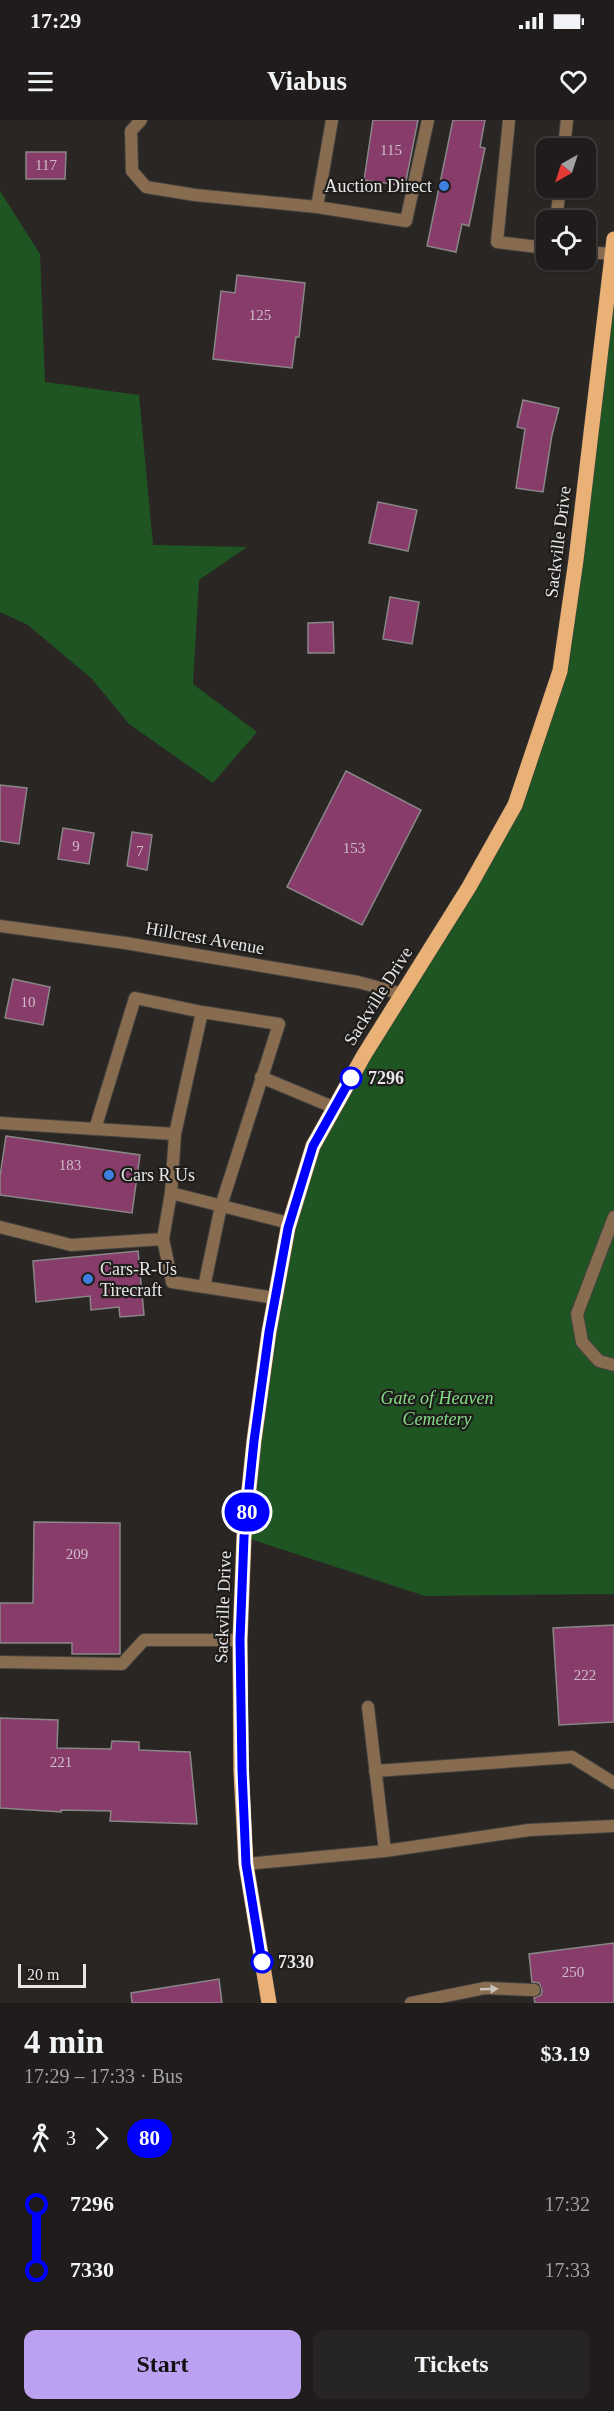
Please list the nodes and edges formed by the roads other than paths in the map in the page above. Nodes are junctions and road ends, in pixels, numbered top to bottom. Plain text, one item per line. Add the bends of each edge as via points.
1 (141, 120) edge
2 (332, 120) edge
3 (428, 120) edge
4 (508, 120) edge
5 (567, 120) edge
6 (565, 138) edge
7 (317, 207) junction
8 (536, 247) edge
9 (613, 247) edge
10 (596, 250) edge
11 (0, 926) edge
12 (403, 994) junction
13 (202, 1012) junction
14 (261, 1077) junction
15 (335, 1108) junction
16 (0, 1123) edge
17 (95, 1129) junction
18 (175, 1134) junction
19 (171, 1192) junction
20 (221, 1206) junction
21 (614, 1217) edge
22 (289, 1223) junction
23 (0, 1227) edge
24 (163, 1239) junction
25 (204, 1287) junction
26 (275, 1298) junction
27 (614, 1365) edge
28 (240, 1640) junction
29 (0, 1662) edge
30 (368, 1707) dead end
31 (375, 1770) junction
32 (614, 1783) edge
33 (614, 1826) edge
34 (385, 1851) junction
35 (246, 1864) junction
36 (534, 1990) dead end
37 (269, 2003) edge
38 (411, 2003) edge

1 - 7 street via 131,131 132,171 146,187
2 - 7 street
3 - 7 street via 406,221
4 - 8 street via 497,242
5 - 6 street
9 - 10 street
9 - 12 main road, Sackville Drive via 560,671 515,806
11 - 12 street, Hillcrest Avenue via 358,982
12 - 15 main road, Sackville Drive
13 - 14 street via 279,1024
13 - 17 street via 135,998
13 - 18 street
14 - 15 street
14 - 20 street
15 - 22 main road, Sackville Drive via 313,1146
16 - 17 street
17 - 18 street
18 - 19 street
19 - 20 street
19 - 24 street
20 - 22 street
20 - 25 street
21 - 27 street via 577,1314 582,1342 599,1361
22 - 26 main road, Sackville Drive
23 - 24 street via 71,1245
24 - 25 street via 172,1282
25 - 26 street
26 - 28 main road, Sackville Drive via 244,1537
28 - 29 street via 144,1640 122,1664
28 - 35 main road, Sackville Drive
30 - 31 street
31 - 32 street via 572,1757
31 - 34 street
33 - 34 street via 529,1830
34 - 35 street
35 - 37 main road, Sackville Drive
38 -> 36 street via 485,1988

